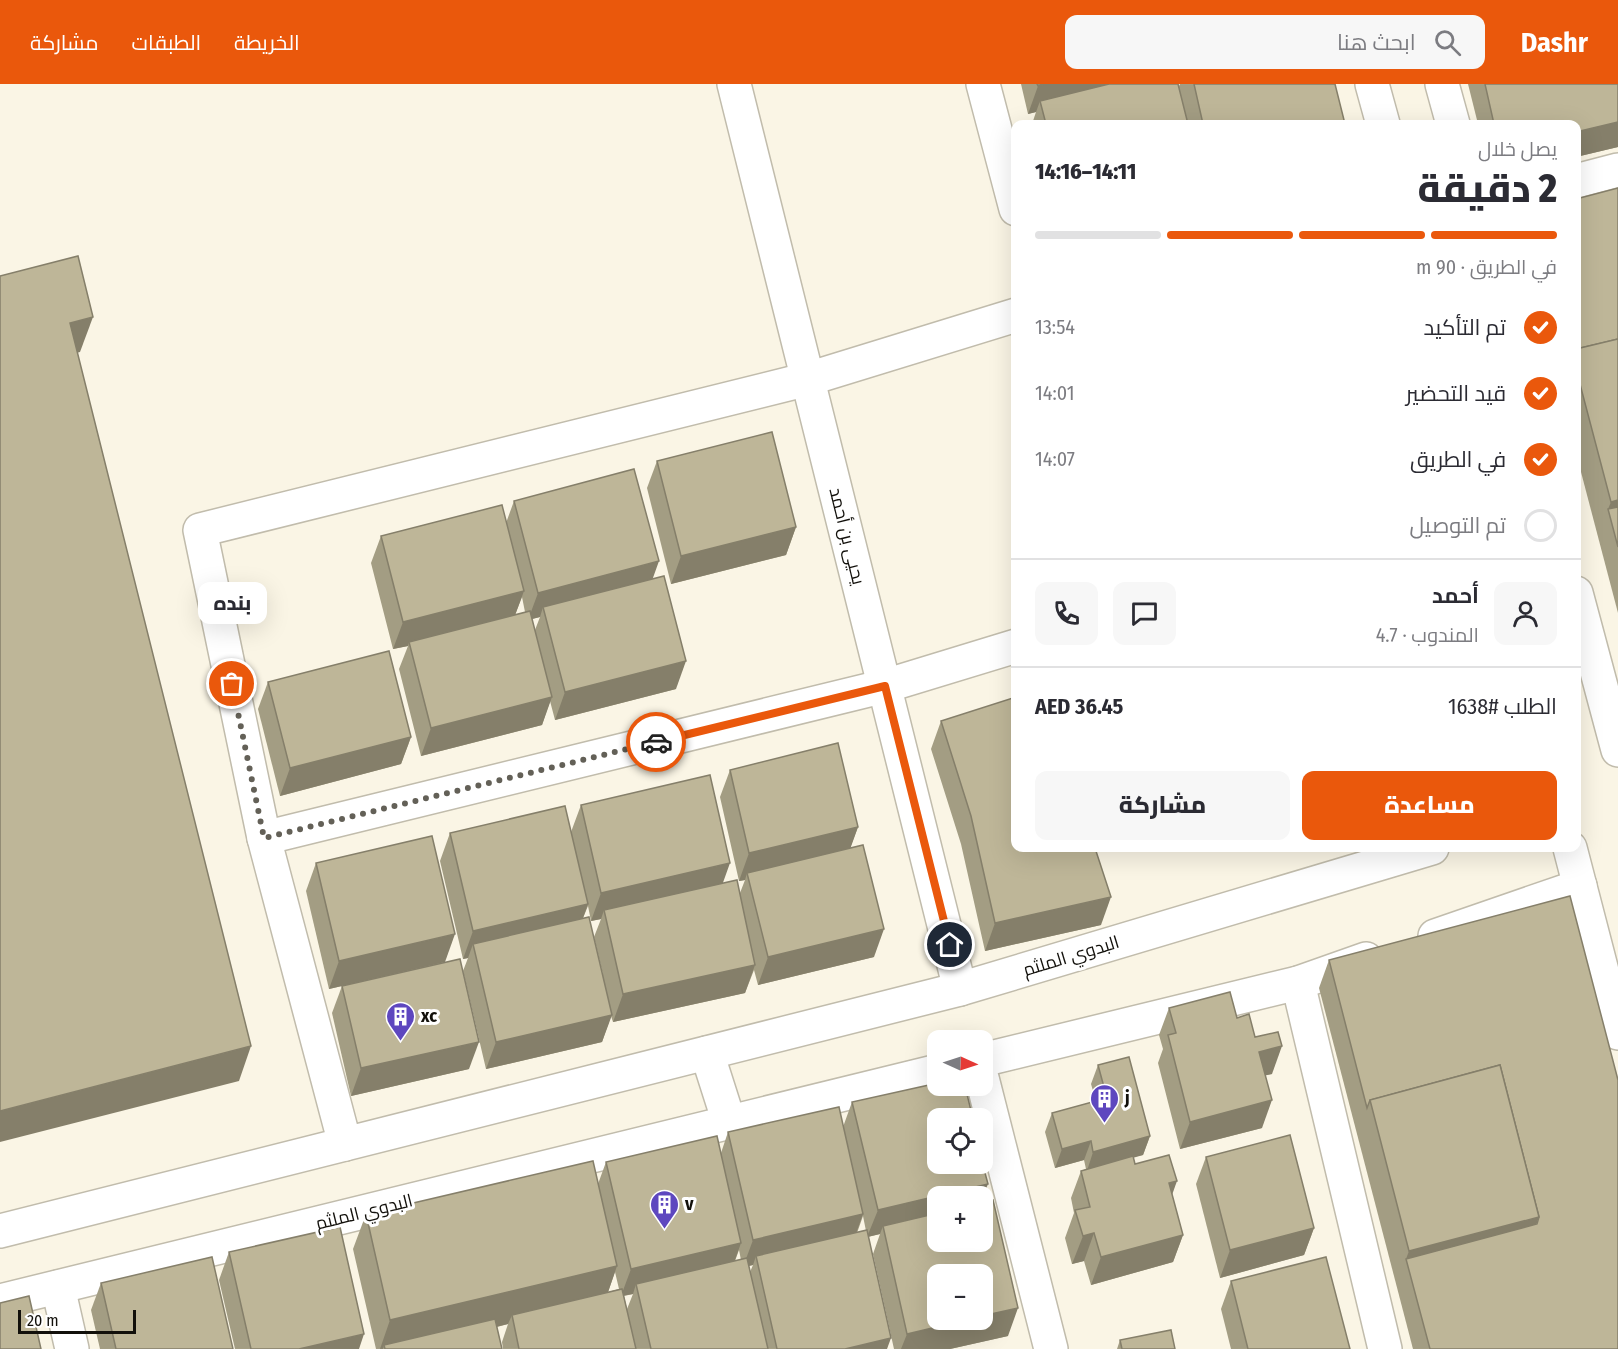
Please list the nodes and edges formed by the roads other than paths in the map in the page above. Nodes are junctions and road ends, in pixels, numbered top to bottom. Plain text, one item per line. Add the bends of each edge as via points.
1 (734, 84) edge
2 (982, 84) edge
3 (1372, 84) edge
4 (1442, 84) edge
5 (1382, 120) edge
6 (1452, 120) edge
7 (1618, 170) edge
8 (1581, 180) edge
9 (1011, 191) edge
10 (1011, 317) edge
11 (808, 379) junction
12 (1581, 612) edge
13 (1011, 648) edge
14 (885, 686) junction
15 (1618, 750) edge
16 (264, 838) junction
17 (1419, 852) edge
18 (1571, 852) edge
19 (1580, 886) junction
20 (1298, 983) junction
21 (960, 989) junction
22 (1618, 1033) edge
23 (707, 1053) junction
24 (993, 1057) edge
25 (927, 1074) edge
26 (987, 1096) edge
27 (729, 1122) junction
28 (345, 1144) junction
29 (0, 1231) edge
30 (57, 1287) junction
31 (0, 1301) edge
32 (72, 1349) edge
33 (1051, 1349) edge
34 (1385, 1349) edge

1 - 11 street, يحيى بن أحمد
2 - 9 street
3 - 5 street
4 - 6 street
7 - 8 street
10 - 11 street
11 - 14 street, يحيى بن أحمد
11 - 16 street via 200,530
12 - 15 street
13 - 14 street
14 - 16 street
14 - 21 street, يحيى بن أحمد
16 - 28 street
17 - 21 street, البدوي الملثم
18 - 19 street
19 - 20 street
19 - 22 street
20 - 24 street
20 - 34 street
21 - 23 street, البدوي الملثم
23 - 27 street
23 - 28 street, البدوي الملثم
25 - 27 street, البدوي الملثم
26 - 33 street
27 - 30 street, البدوي الملثم
28 - 29 street, البدوي الملثم
30 - 31 street, البدوي الملثم
30 - 32 street

